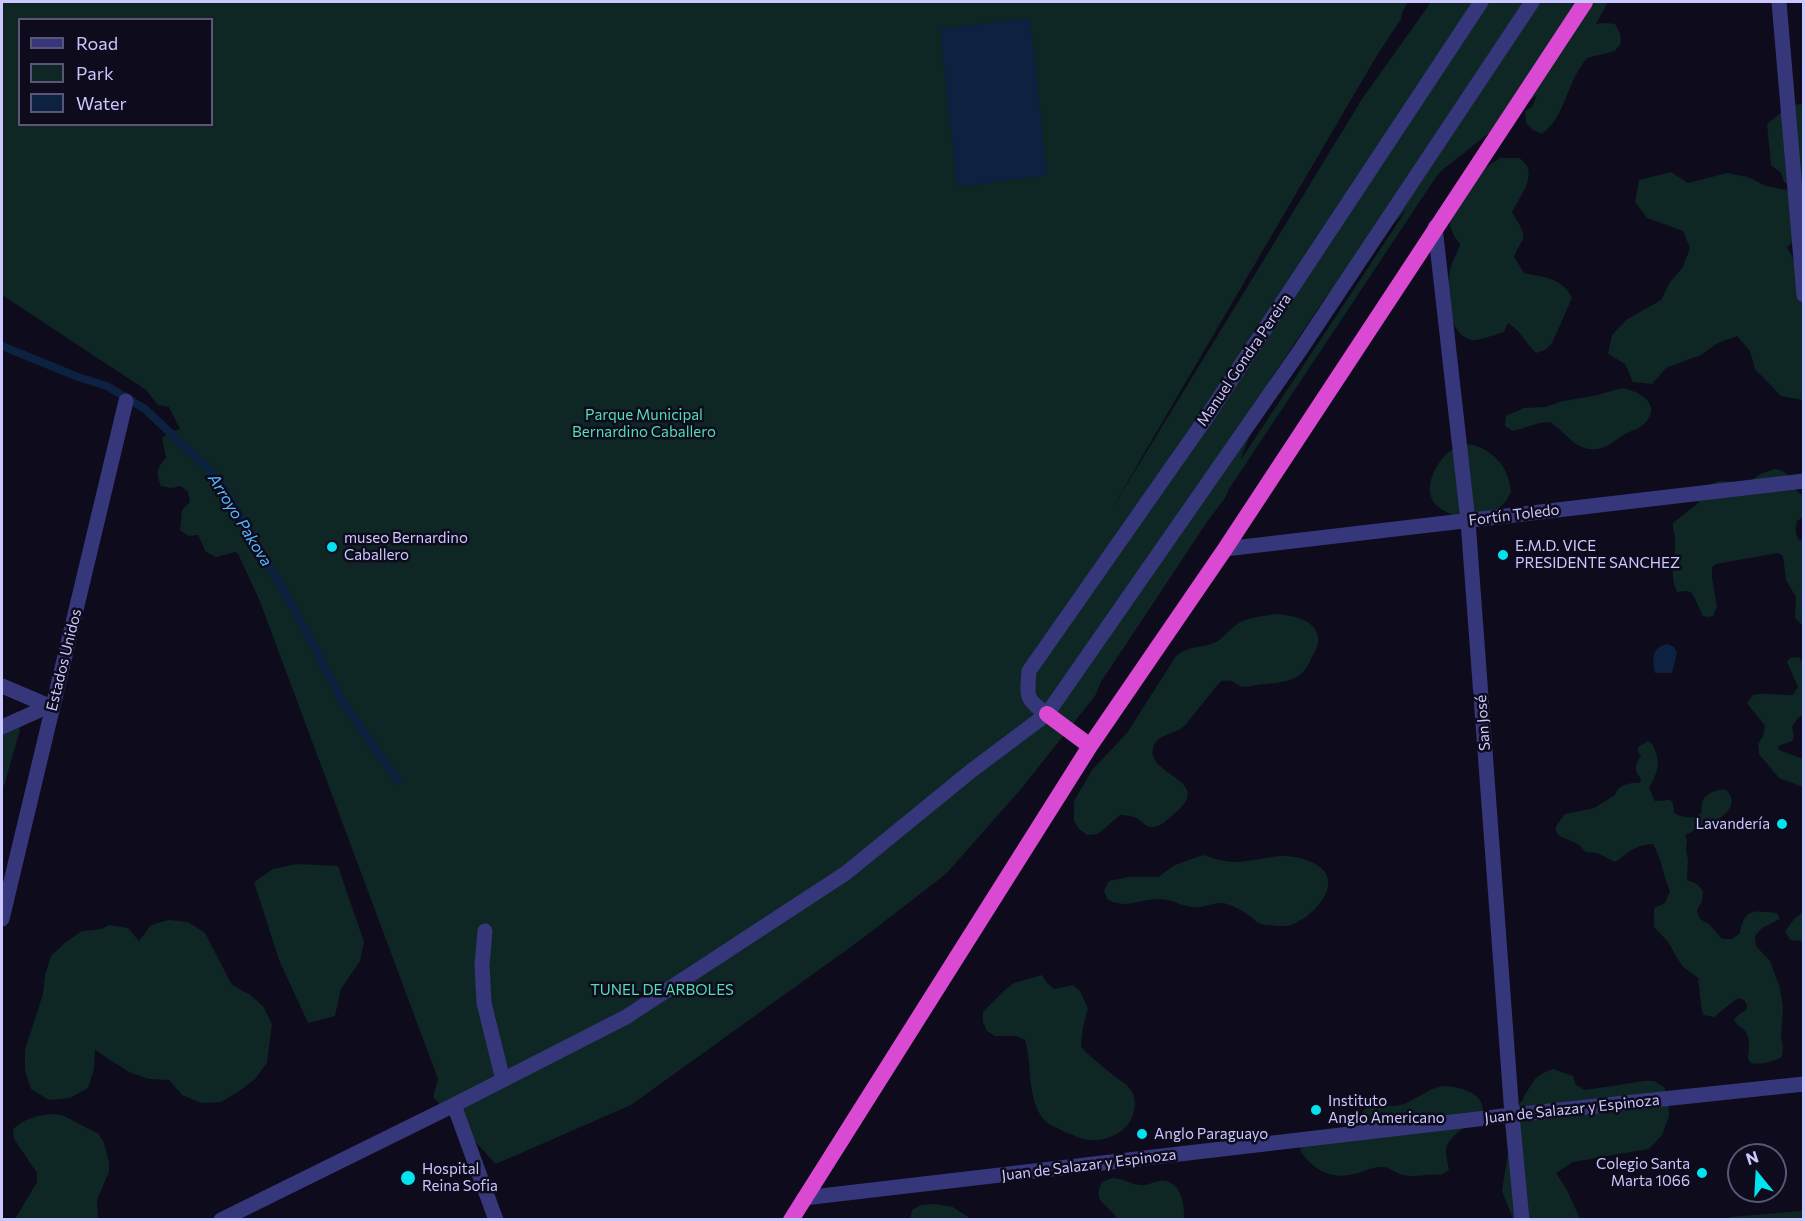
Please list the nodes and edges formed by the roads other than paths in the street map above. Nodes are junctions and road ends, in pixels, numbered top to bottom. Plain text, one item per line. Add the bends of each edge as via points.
1 (1481, 2) edge
2 (1532, 2) edge
3 (1585, 2) edge
4 (1779, 2) edge
5 (1435, 227) junction
6 (1803, 295) edge
7 (126, 401) dead end
8 (1803, 481) edge
9 (1468, 520) junction
10 (1225, 549) junction
11 (2, 686) edge
12 (51, 704) junction
13 (1047, 714) junction
14 (2, 727) edge
15 (1090, 746) junction
16 (2, 916) edge
17 (485, 932) dead end
18 (503, 1080) junction
19 (1803, 1084) edge
20 (454, 1106) junction
21 (1512, 1115) junction
22 (804, 1198) junction
23 (221, 1220) edge
24 (496, 1220) edge
25 (791, 1220) edge
26 (797, 1220) edge
27 (1522, 1220) edge

1 - 13 street, Manuel Gondra Pereira via 1204,421 1029,671 1027,692 1031,703
2 - 13 street via 1300,349
3 - 5 highway
4 - 6 street
5 - 9 street, San José
5 - 10 highway
7 - 12 street, Estados Unidos
8 - 9 street, Fortín Toledo
9 - 10 street, Fortín Toledo
9 - 21 street, San José
10 - 15 highway
11 - 12 street
12 - 14 street
12 - 16 street, Estados Unidos
13 - 15 highway
13 - 18 street via 846,873 626,1017
15 - 22 highway
17 - 18 street via 484,1004
18 - 20 street
19 - 21 street, Juan de Salazar y Espinoza
20 - 23 street
20 - 24 street
21 - 22 street, Juan de Salazar y Espinoza
21 - 27 street, San José
22 - 25 highway
22 - 26 highway

